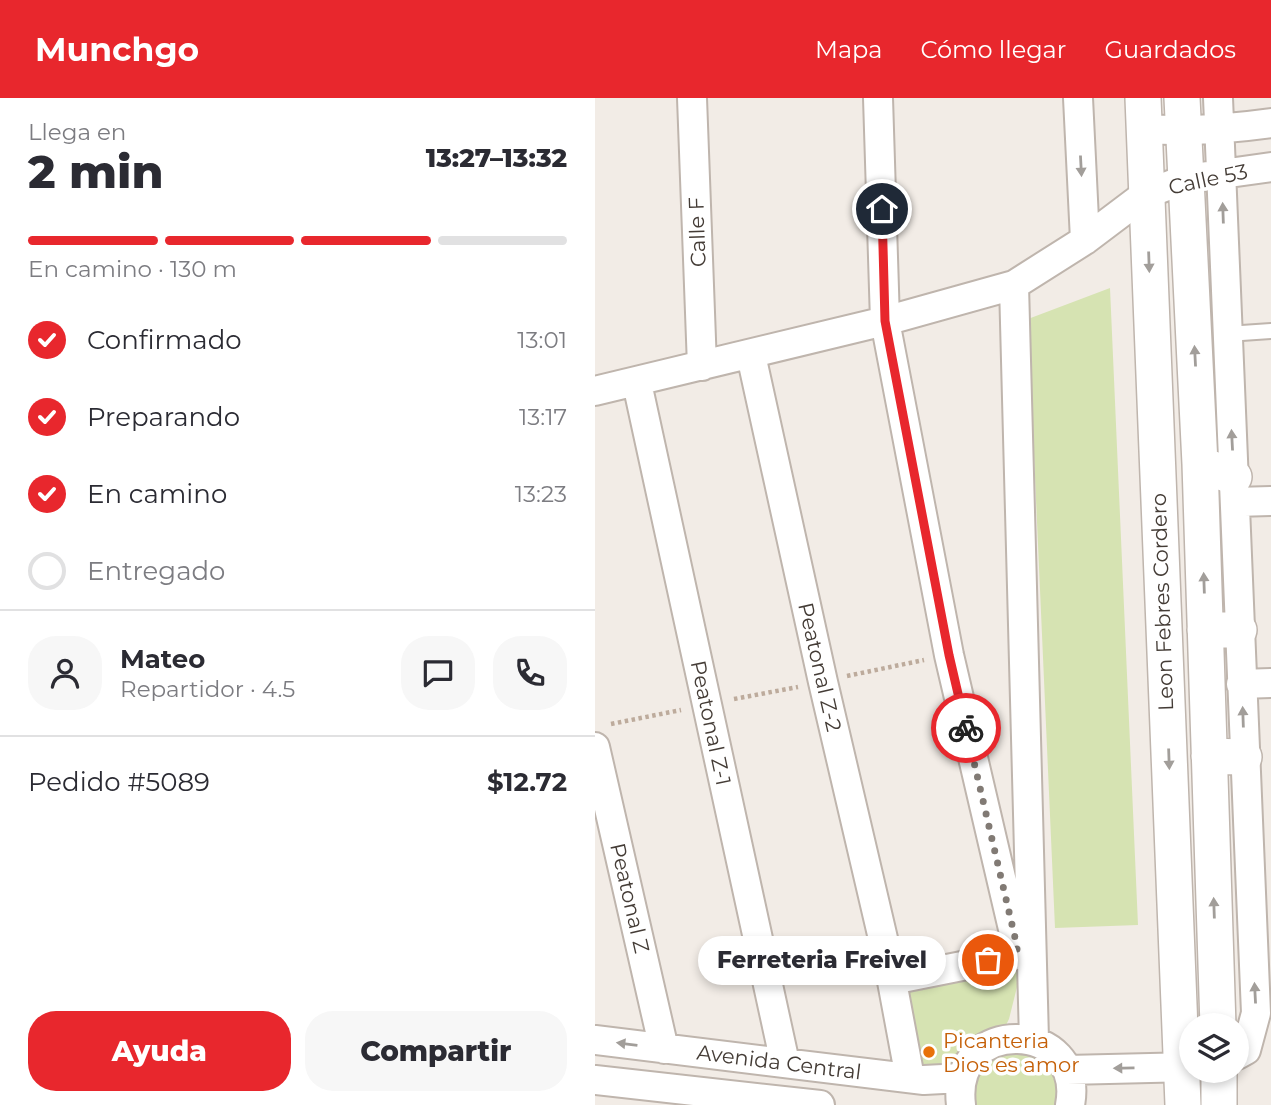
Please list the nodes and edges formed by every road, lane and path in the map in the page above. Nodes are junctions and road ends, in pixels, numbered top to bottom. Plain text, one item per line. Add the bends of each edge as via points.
1 (692, 98) edge
2 (879, 98) edge
3 (1078, 98) edge
4 (1219, 98) edge
5 (1144, 113) edge
6 (1183, 115) edge
7 (1271, 123) edge
8 (1220, 131) junction
9 (1271, 167) edge
10 (1222, 174) junction
11 (1186, 179) junction
12 (1146, 194) junction
13 (1085, 240) junction
14 (1014, 285) junction
15 (885, 321) junction
16 (1271, 331) edge
17 (1227, 334) junction
18 (751, 355) junction
19 (702, 366) junction
20 (637, 383) junction
21 (595, 391) edge
22 (1200, 464) junction
23 (1235, 489) junction
24 (1271, 501) edge
25 (1205, 630) junction
26 (1240, 630) junction
27 (949, 655) junction
28 (823, 682) junction
29 (1271, 683) edge
30 (1241, 684) junction
31 (707, 705) junction
32 (601, 736) edge
33 (1209, 756) junction
34 (1244, 757) junction
35 (892, 980) junction
36 (1184, 1013) edge
37 (1217, 1013) edge
38 (1249, 1039) edge
39 (595, 1040) edge
40 (1034, 1040) junction
41 (664, 1049) junction
42 (785, 1063) junction
43 (1179, 1067) edge
44 (1066, 1070) junction
45 (910, 1078) junction
46 (595, 1080) edge
47 (1185, 1083) edge
48 (1219, 1083) edge
49 (962, 1091) edge
50 (820, 1105) edge
51 (1070, 1105) edge
52 (1183, 1105) edge
53 (1219, 1105) edge

1 - 19 street, Calle F
2 - 15 street
3 -> 13 street
4 - 8 street
5 - 6 street, Calle 53
5 - 12 street, Leon Febres Cordero
6 - 8 street, Calle 53
6 - 11 street, Leon Febres Cordero
7 - 8 street, Calle 53
8 - 10 street
9 - 10 street, Calle 53
10 - 11 street, Calle 53
17 -> 10 street
11 - 12 street, Calle 53
22 -> 11 street, Leon Febres Cordero
12 - 13 street, Calle 53
12 -> 36 street, Leon Febres Cordero
13 - 14 street, Calle 53
14 - 15 street, Calle 53
14 - 40 street
15 - 18 street, Calle 53
15 - 27 street
16 - 17 lane
23 -> 17 street
18 - 19 street, Calle 53
18 - 28 street, Peatonal Z-2
19 - 20 street, Calle 53
20 - 21 street, Calle 53
20 - 31 street, Peatonal Z-1
22 - 23 street
25 -> 22 street, Leon Febres Cordero
23 - 24 street
23 - 26 street
25 - 26 street
25 - 33 street, Leon Febres Cordero
26 - 30 street
27 - 28 path
27 - 35 street via 1017,953
28 - 31 path
28 - 35 street, Peatonal Z-2
29 - 30 street
34 -> 30 street
31 - 32 path
31 - 42 street, Peatonal Z-1
32 - 41 street, Peatonal Z
33 - 34 street
37 -> 33 street, Leon Febres Cordero
38 -> 34 street via 1256,1013
35 - 45 street, Peatonal Z-2
41 -> 39 street, Avenida Central
40 - 44 street via 1057,1056
40 - 49 street via 1007,1038 987,1045 972,1059
41 - 42 street, Avenida Central
42 - 45 street, Avenida Central
43 -> 44 street
44 - 51 street
45 - 49 street, Avenida Central
46 - 50 street, Avenida Central
47 - 52 street, Leon Febres Cordero
48 - 53 street

